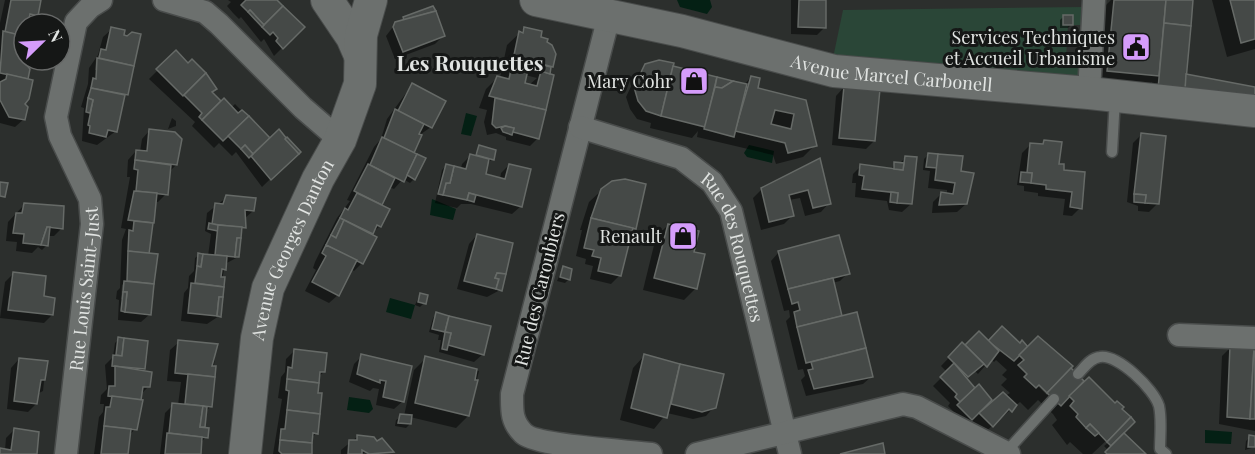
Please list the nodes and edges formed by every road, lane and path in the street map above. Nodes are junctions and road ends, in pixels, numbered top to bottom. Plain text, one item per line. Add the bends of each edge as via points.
1 (101, 0) edge
2 (164, 0) edge
3 (327, 0) edge
4 (335, 0) edge
5 (362, 0) edge
6 (371, 0) edge
7 (1094, 0) edge
8 (541, 1) edge
9 (609, 16) junction
10 (359, 53) junction
11 (1102, 94) junction
12 (1255, 111) edge
13 (580, 127) junction
14 (340, 140) junction
15 (1112, 152) dead end
16 (1179, 335) dead end
17 (1255, 338) edge
18 (1078, 374) dead end
19 (1054, 399) dead end
20 (784, 432) junction
21 (1007, 453) edge
22 (66, 454) edge
23 (245, 454) edge
24 (651, 454) edge
25 (697, 454) edge
26 (790, 454) edge
27 (1166, 454) edge

1 - 22 street, Rue Louis Saint-Just via 76,22 56,117 60,136 90,199 92,224
2 - 14 street via 204,12
3 - 10 street, Avenue Georges Danton
4 - 5 street
6 - 10 street, Avenue Georges Danton
7 - 11 street
8 - 9 street, Avenue Marcel Carbonell
9 - 11 street, Avenue Marcel Carbonell via 682,30 834,71
9 - 13 street, Rue des Caroubiers
10 - 14 street, Avenue Georges Danton via 360,84
11 - 12 street, Avenue Marcel Carbonell
11 - 15 lane
13 - 20 street, Rue des Rouquettes via 681,158 712,182 731,211 743,251
13 - 24 street, Rue des Caroubiers via 512,394 512,418 525,435 549,442
14 - 23 street, Avenue Georges Danton via 268,288 257,338
16 - 17 street
18 - 27 lane via 1090,361 1100,357 1115,359 1146,385 1159,404 1160,449
19 - 21 lane
20 - 21 street via 903,404 917,407
20 - 25 street
20 - 26 street, Rue des Rouquettes

